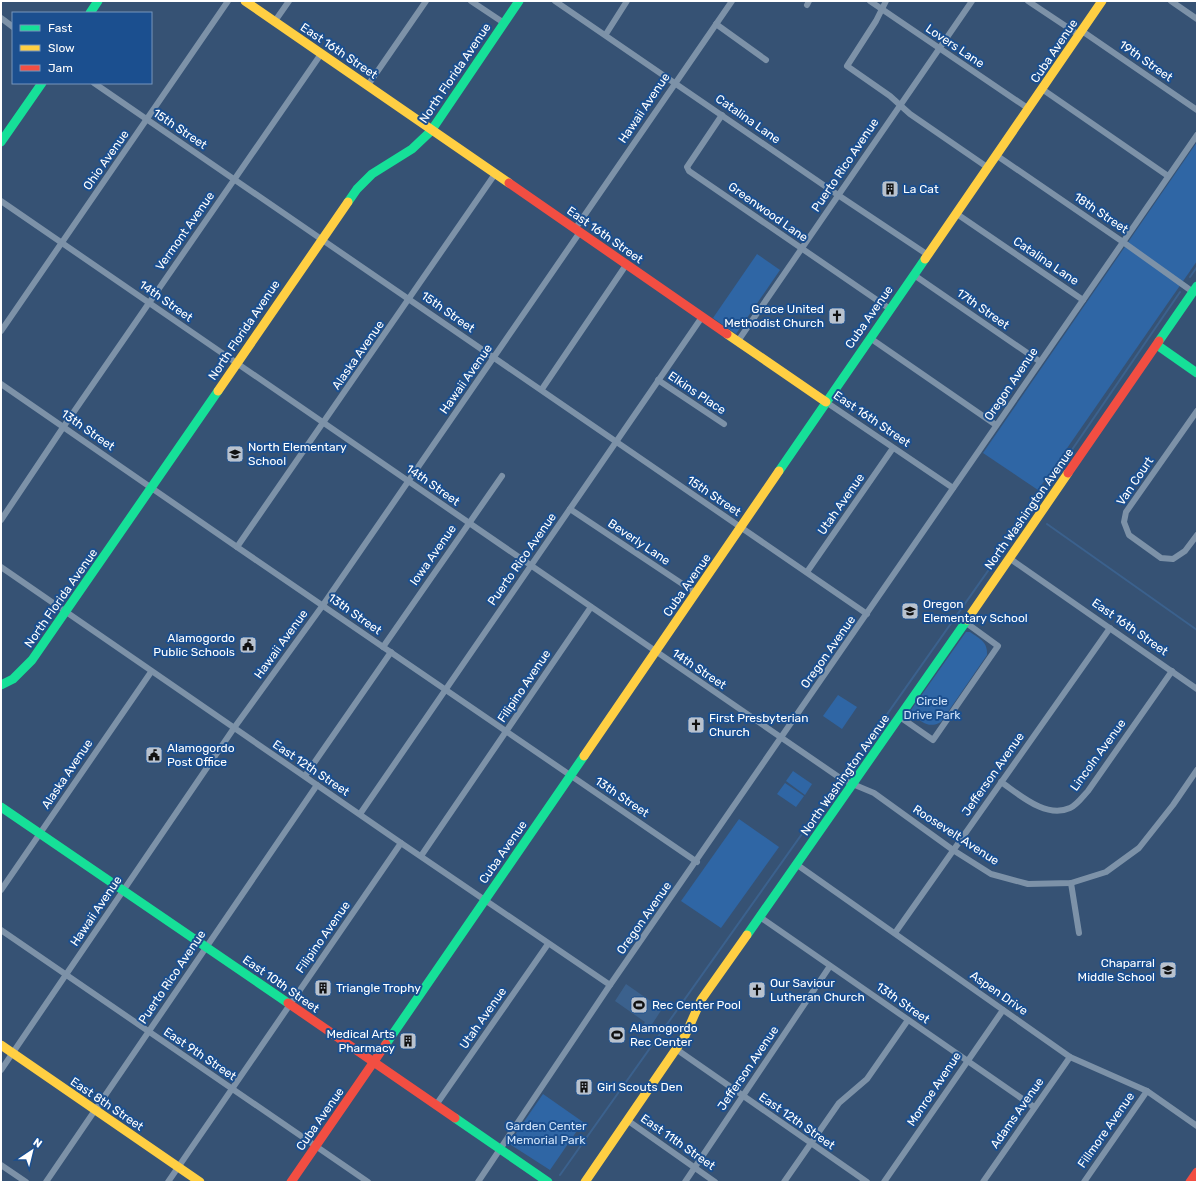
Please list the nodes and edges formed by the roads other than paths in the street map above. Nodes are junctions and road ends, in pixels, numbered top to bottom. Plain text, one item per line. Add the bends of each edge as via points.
1 (98, 1) edge
2 (228, 1) edge
3 (245, 1) edge
4 (289, 1) edge
5 (426, 1) edge
6 (471, 1) edge
7 (519, 1) edge
8 (555, 1) edge
9 (627, 1) edge
10 (732, 1) edge
11 (870, 1) edge
12 (886, 1) edge
13 (972, 1) edge
14 (1028, 1) edge
15 (1102, 1) edge
16 (1171, 1) edge
17 (882, 10) junction
18 (91, 12) edge
19 (1, 18) edge
20 (1197, 19) edge
21 (275, 21) junction
22 (504, 23) junction
23 (716, 24) junction
24 (12, 26) edge
25 (1080, 33) junction
26 (606, 34) junction
27 (939, 49) junction
28 (321, 54) junction
29 (766, 60) dead end
30 (675, 82) junction
31 (41, 84) edge
32 (95, 84) edge
33 (368, 85) junction
34 (1042, 89) junction
35 (900, 104) junction
36 (1028, 109) junction
37 (1197, 110) edge
38 (722, 115) junction
39 (147, 119) junction
40 (431, 131) junction
41 (1197, 135) edge
42 (1, 142) edge
43 (996, 155) junction
44 (987, 168) junction
45 (495, 174) junction
46 (1168, 176) junction
47 (234, 179) junction
48 (838, 195) junction
49 (1, 201) edge
50 (957, 214) junction
51 (577, 230) junction
52 (321, 239) junction
53 (1123, 242) junction
54 (61, 243) junction
55 (802, 249) junction
56 (928, 254) junction
57 (626, 265) junction
58 (914, 275) junction
59 (1195, 289) edge
60 (410, 299) junction
61 (1083, 300) junction
62 (149, 303) junction
63 (890, 309) junction
64 (702, 317) junction
65 (1, 331) edge
66 (870, 338) junction
67 (738, 341) junction
68 (1157, 345) junction
69 (494, 358) junction
70 (1039, 361) junction
71 (236, 363) junction
72 (1197, 373) edge
73 (658, 380) junction
74 (1, 384) edge
75 (542, 389) junction
76 (826, 402) junction
77 (1197, 411) edge
78 (324, 423) junction
79 (724, 424) dead end
80 (996, 425) junction
81 (64, 426) junction
82 (616, 442) junction
83 (893, 448) junction
84 (502, 476) dead end
85 (408, 481) junction
86 (151, 488) junction
87 (953, 488) junction
88 (570, 509) junction
89 (1, 520) edge
90 (469, 523) junction
91 (741, 527) junction
92 (1197, 535) edge
93 (237, 548) junction
94 (1009, 558) junction
95 (531, 566) junction
96 (1, 567) edge
97 (807, 572) junction
98 (696, 593) junction
99 (323, 605) junction
100 (591, 607) junction
101 (67, 612) junction
102 (867, 614) junction
103 (965, 622) junction
104 (1110, 628) junction
105 (383, 647) junction
106 (391, 652) junction
107 (655, 652) junction
108 (1172, 671) junction
109 (151, 672) junction
110 (1, 685) edge
111 (1197, 689) edge
112 (445, 690) junction
113 (900, 717) junction
114 (234, 728) junction
115 (506, 732) junction
116 (781, 738) junction
117 (1197, 770) edge
118 (305, 776) junction
119 (570, 776) junction
120 (1001, 782) junction
121 (317, 785) junction
122 (852, 785) junction
123 (1, 807) edge
124 (360, 814) junction
125 (40, 833) junction
126 (401, 843) junction
127 (953, 850) junction
128 (421, 856) junction
129 (697, 862) junction
130 (796, 864) junction
131 (1071, 883) junction
132 (1, 890) edge
133 (123, 890) junction
134 (484, 900) junction
135 (760, 917) junction
136 (1, 930) edge
137 (895, 933) junction
138 (1079, 933) dead end
139 (548, 944) junction
140 (206, 948) junction
141 (830, 966) junction
142 (67, 975) junction
143 (610, 986) junction
144 (290, 1005) junction
145 (1003, 1010) junction
146 (908, 1020) junction
147 (149, 1031) junction
148 (1, 1045) edge
149 (676, 1049) junction
150 (12, 1053) junction
151 (1070, 1056) junction
152 (968, 1060) junction
153 (374, 1063) junction
154 (1, 1070) edge
155 (232, 1088) junction
156 (1147, 1091) junction
157 (742, 1096) junction
158 (436, 1105) junction
159 (1034, 1106) junction
160 (94, 1110) junction
161 (627, 1120) junction
162 (1197, 1126) edge
163 (811, 1144) junction
164 (315, 1146) junction
165 (500, 1149) junction
166 (1, 1165) edge
167 (178, 1167) junction
168 (694, 1168) junction
169 (1197, 1172) edge
170 (26, 1182) edge
171 (46, 1182) edge
172 (168, 1182) edge
173 (200, 1182) edge
174 (291, 1182) edge
175 (368, 1182) edge
176 (478, 1182) edge
177 (548, 1182) edge
178 (585, 1182) edge
179 (685, 1182) edge
180 (715, 1182) edge
181 (784, 1182) edge
182 (867, 1182) edge
183 (884, 1182) edge
184 (983, 1182) edge
185 (1084, 1182) edge
186 (1190, 1182) edge

1 - 18 main road
2 - 39 street, Ohio Avenue
3 - 21 main road, East 16th Street
4 - 21 street
5 - 33 street
6 - 22 street
7 - 22 main road, North Florida Avenue
8 - 26 street, Catalina Lane
9 - 26 street
10 - 23 street, Hawaii Avenue
11 - 17 street, Lovers Lane
12 - 17 street
13 - 27 street, Puerto Rico Avenue
14 - 25 street, 19th Street
15 - 25 main road, Cuba Avenue
16 - 20 street
17 - 27 street, Lovers Lane
17 - 35 street via 847,66
19 - 24 street
21 - 28 main road, East 16th Street
22 - 40 main road, North Florida Avenue
23 - 29 street
23 - 30 street, Hawaii Avenue
25 - 34 main road, Cuba Avenue
25 - 37 street, 19th Street
26 - 30 street, Catalina Lane
27 - 35 street, Puerto Rico Avenue
27 - 36 street, Lovers Lane
28 - 33 main road, East 16th Street
28 - 47 street, Vermont Avenue
30 - 38 street, Catalina Lane
30 - 51 street, Hawaii Avenue
31 - 42 main road
32 - 39 street, 15th Street
33 - 40 main road, East 16th Street
34 - 36 main road, Cuba Avenue
34 - 46 street
35 - 44 street via 910,114
35 - 48 street, Puerto Rico Avenue
36 - 43 main road, Cuba Avenue
38 - 48 street, Catalina Lane
38 - 55 street, Greenwood Lane via 687,167 689,171
39 - 47 street, 15th Street
39 - 54 street, Ohio Avenue
40 - 45 main road, East 16th Street
40 - 52 main road, North Florida Avenue via 412,149 372,174 357,189
41 - 46 street, Oregon Avenue
43 - 44 main road, Cuba Avenue
43 - 53 street, 18th Street
44 - 50 main road, Cuba Avenue
45 - 51 main road, East 16th Street
45 - 60 street, Alaska Avenue
46 - 53 street, Oregon Avenue
47 - 52 street, 15th Street
47 - 62 street, Vermont Avenue
48 - 55 street, Puerto Rico Avenue
48 - 56 street, Catalina Lane
49 - 54 street, 14th Street
50 - 56 main road, Cuba Avenue
50 - 61 street, Catalina Lane
51 - 57 main road, East 16th Street
51 - 69 street, Hawaii Avenue
52 - 60 street, 15th Street
52 - 71 main road, North Florida Avenue
53 - 59 street, 18th Street
53 - 61 street, Oregon Avenue
54 - 62 street, 14th Street
54 - 65 street, Ohio Avenue
55 - 63 street, Greenwood Lane
55 - 67 street, Puerto Rico Avenue
56 - 58 main road, Cuba Avenue
57 - 64 main road, East 16th Street
57 - 75 street
58 - 63 main road, Cuba Avenue
58 - 70 street, 17th Street
59 - 68 main road, North Washington Avenue
60 - 69 street, 15th Street
60 - 78 street, Alaska Avenue
61 - 70 street, Oregon Avenue
62 - 71 street, 14th Street
62 - 81 street, Vermont Avenue
63 - 66 main road, Cuba Avenue
64 - 67 main road, East 16th Street
64 - 73 street, Puerto Rico Avenue
66 - 76 main road, Cuba Avenue
66 - 80 street
67 - 76 main road, East 16th Street
68 - 72 main road
68 - 94 main road, North Washington Avenue
69 - 75 street, 15th Street
69 - 85 street, Hawaii Avenue
70 - 80 street, Oregon Avenue
71 - 78 street, 14th Street
71 - 86 main road, North Florida Avenue
73 - 79 street, Elkins Place
73 - 82 street, Puerto Rico Avenue
74 - 81 street, 13th Street
75 - 82 street, 15th Street
76 - 83 street, East 16th Street
76 - 91 main road, Cuba Avenue
77 - 92 street, Van Court via 1126,512 1124,522 1129,535 1161,558 1173,559 1185,552
78 - 85 street, 14th Street
78 - 93 street, Alaska Avenue
80 - 87 street, Oregon Avenue
81 - 86 street, 13th Street
81 - 89 street, Vermont Avenue
82 - 88 street, Puerto Rico Avenue
82 - 91 street, 15th Street
83 - 87 street, East 16th Street
83 - 97 street, Utah Avenue
84 - 90 street, Iowa Avenue
85 - 90 street, 14th Street
85 - 99 street, Hawaii Avenue
86 - 93 street, 13th Street
86 - 101 main road, North Florida Avenue
87 - 102 street, Oregon Avenue
88 - 95 street, Puerto Rico Avenue
88 - 98 street, Beverly Lane
90 - 95 street, 14th Street
90 - 105 street, Iowa Avenue
91 - 97 street, 15th Street
91 - 98 main road, Cuba Avenue
93 - 99 street, 13th Street
94 - 103 main road, North Washington Avenue
94 - 104 street, East 16th Street
95 - 100 street, 14th Street
95 - 112 street, Puerto Rico Avenue
96 - 101 street, East 12th Street
97 - 102 street, 15th Street
98 - 107 main road, Cuba Avenue
99 - 105 street, 13th Street
99 - 114 street, Hawaii Avenue
100 - 107 street, 14th Street
100 - 115 street, Filipino Avenue
101 - 109 street, East 12th Street
101 - 110 main road, North Florida Avenue via 32,660 13,679
102 - 116 street, Oregon Avenue
103 - 113 main road, North Washington Avenue
103 - 113 street via 998,646 933,740
104 - 108 street, East 16th Street
104 - 120 street, Jefferson Avenue
105 - 106 street, 13th Street
106 - 112 street, 13th Street
106 - 118 street
107 - 116 street, 14th Street
107 - 119 main road, Cuba Avenue
108 - 111 street, East 16th Street
108 - 120 street, Lincoln Avenue via 1088,791 1071,808 1051,811 1032,803
109 - 114 street, East 12th Street
109 - 125 street, Alaska Avenue
112 - 115 street, 13th Street
112 - 124 street, Puerto Rico Avenue
113 - 122 main road, North Washington Avenue
114 - 118 street, East 12th Street
114 - 133 street, Hawaii Avenue
115 - 119 street, 13th Street
115 - 128 street, Filipino Avenue
116 - 122 street, 14th Street
116 - 129 street, Oregon Avenue
117 - 131 street, Roosevelt Avenue via 1139,848 1106,872
118 - 121 street, East 12th Street
119 - 129 street, 13th Street
119 - 134 main road, Cuba Avenue
120 - 127 street, Jefferson Avenue
121 - 124 street, East 12th Street
121 - 140 street, Puerto Rico Avenue
122 - 127 street, Roosevelt Avenue via 874,793
122 - 130 main road, North Washington Avenue
123 - 125 main road, East 10th Street
124 - 126 street, East 12th Street
125 - 132 street, Alaska Avenue
125 - 133 main road, East 10th Street
126 - 128 street, East 12th Street
126 - 144 street, Filipino Avenue
127 - 131 street, Roosevelt Avenue via 991,874 1028,884
127 - 137 street, Jefferson Avenue
128 - 134 street, East 12th Street
129 - 143 street, Oregon Avenue
130 - 135 main road, North Washington Avenue
130 - 137 street, Aspen Drive
131 - 138 street
133 - 140 main road, East 10th Street
133 - 142 street, Hawaii Avenue
134 - 139 street, East 12th Street
134 - 153 main road, Cuba Avenue
135 - 141 street, 13th Street
135 - 149 main road, North Washington Avenue via 701,1000 685,1036
136 - 142 street, East 9th Street
137 - 145 street, Aspen Drive
139 - 143 street, East 12th Street
139 - 158 street, Utah Avenue
140 - 144 main road, East 10th Street
140 - 147 street, Puerto Rico Avenue
141 - 146 street, 13th Street
141 - 157 street, Jefferson Avenue
142 - 147 street, East 9th Street
142 - 150 street, Hawaii Avenue
143 - 165 street, Oregon Avenue
144 - 153 main road, East 10th Street
144 - 155 street, Filipino Avenue
145 - 151 street, Aspen Drive
145 - 152 street, Monroe Avenue
146 - 152 street, 13th Street
146 - 163 street via 867,1079 839,1104
147 - 155 street, East 9th Street
147 - 160 street, Puerto Rico Avenue
148 - 150 main road, East 8th Street
149 - 157 street, East 12th Street
149 - 161 main road, North Washington Avenue
150 - 154 street, Hawaii Avenue
150 - 160 main road, East 8th Street
151 - 156 street, Aspen Drive
151 - 159 street, Adams Avenue
152 - 159 street, 13th Street
152 - 183 street, Monroe Avenue
153 - 158 main road, East 10th Street
153 - 164 main road, Cuba Avenue
155 - 164 street, East 9th Street
155 - 167 street, Filipino Avenue
156 - 162 street, Aspen Drive
156 - 185 street, Fillmore Avenue
157 - 163 street, East 12th Street
157 - 168 street, Jefferson Avenue
158 - 165 main road, East 10th Street
159 - 184 street, Adams Avenue
160 - 167 main road, East 8th Street
160 - 171 street, Puerto Rico Avenue
161 - 168 street, East 11th Street
161 - 178 main road, North Washington Avenue
163 - 181 street
163 - 182 street, East 12th Street
164 - 174 main road, Cuba Avenue
164 - 175 street, East 9th Street
165 - 176 street, Oregon Avenue
165 - 177 main road, East 10th Street
166 - 170 street
167 - 172 street, Filipino Avenue
167 - 173 main road, East 8th Street
168 - 179 street, Jefferson Avenue
168 - 180 street, East 11th Street
169 - 186 main road

